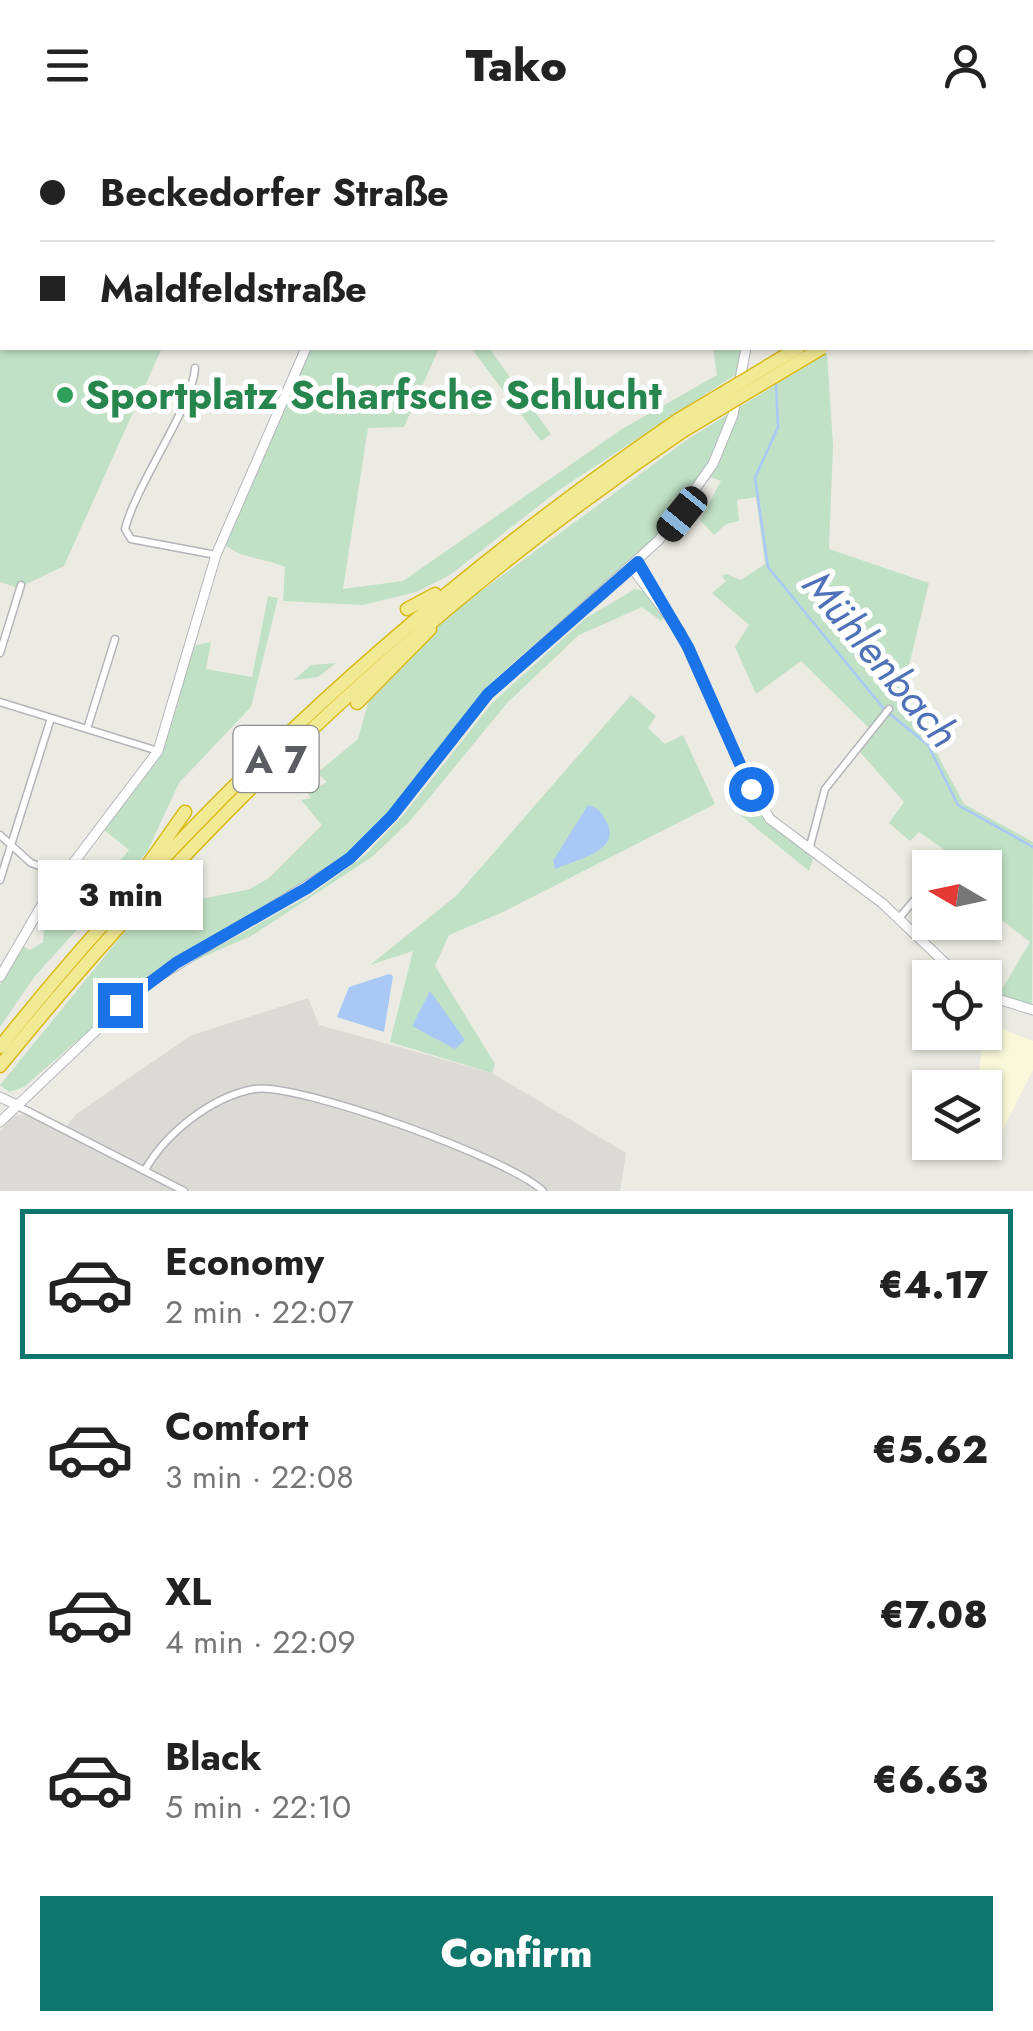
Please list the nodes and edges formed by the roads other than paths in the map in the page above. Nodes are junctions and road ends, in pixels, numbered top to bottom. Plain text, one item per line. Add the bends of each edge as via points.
1 (305, 350) edge
2 (746, 350) edge
3 (795, 350) edge
4 (818, 350) edge
5 (194, 368) dead end
6 (680, 426) junction
7 (216, 554) junction
8 (635, 565) junction
9 (463, 578) junction
10 (614, 584) junction
11 (21, 585) dead end
12 (645, 585) junction
13 (654, 596) junction
14 (458, 597) junction
15 (407, 608) dead end
16 (115, 639) dead end
17 (0, 653) edge
18 (0, 702) edge
19 (358, 703) dead end
20 (889, 710) dead end
21 (50, 718) junction
22 (86, 729) junction
23 (158, 751) junction
24 (186, 812) dead end
25 (0, 834) edge
26 (11, 843) junction
27 (808, 850) junction
28 (64, 876) junction
29 (0, 880) edge
30 (172, 888) dead end
31 (125, 899) junction
32 (912, 903) edge
33 (899, 918) junction
34 (107, 936) junction
35 (942, 960) edge
36 (0, 977) edge
37 (1002, 1000) edge
38 (1033, 1010) edge
39 (0, 1048) edge
40 (0, 1066) edge
41 (0, 1097) edge
42 (15, 1104) junction
43 (0, 1122) edge
44 (145, 1170) junction
45 (184, 1191) edge
46 (543, 1191) edge

1 - 7 street
2 - 8 street via 733,415 713,464 682,514
3 - 6 highway, A 7, bridge
4 - 6 highway, A 7, bridge
5 - 7 street via 125,530 131,538
6 - 9 highway, A 7 via 571,494
6 - 14 highway, A 7
7 - 23 street
8 - 10 street
8 - 12 street
8 - 13 street
9 - 15 highway
9 - 31 highway, A 7 via 288,732
10 - 12 street
10 - 42 street via 488,694 392,816 350,858 143,986
11 - 17 street
12 - 13 street
13 - 27 street via 688,647 761,808
14 - 19 highway
14 - 34 highway, A 7 via 270,765
16 - 22 street
18 - 21 street
20 - 27 street via 828,784
21 - 22 street
21 - 26 street
22 - 23 street
23 - 28 street
24 - 31 highway
25 - 26 street
26 - 28 street via 31,863
26 - 29 street
27 - 33 street
28 - 36 street
30 - 34 highway
31 - 39 highway, A 7
32 - 33 street
33 - 35 street
34 - 40 highway, A 7
37 - 38 street
41 - 42 street
42 - 43 street
42 - 44 street
44 - 45 street
44 - 46 street via 163,1142 221,1100 273,1088 478,1152

